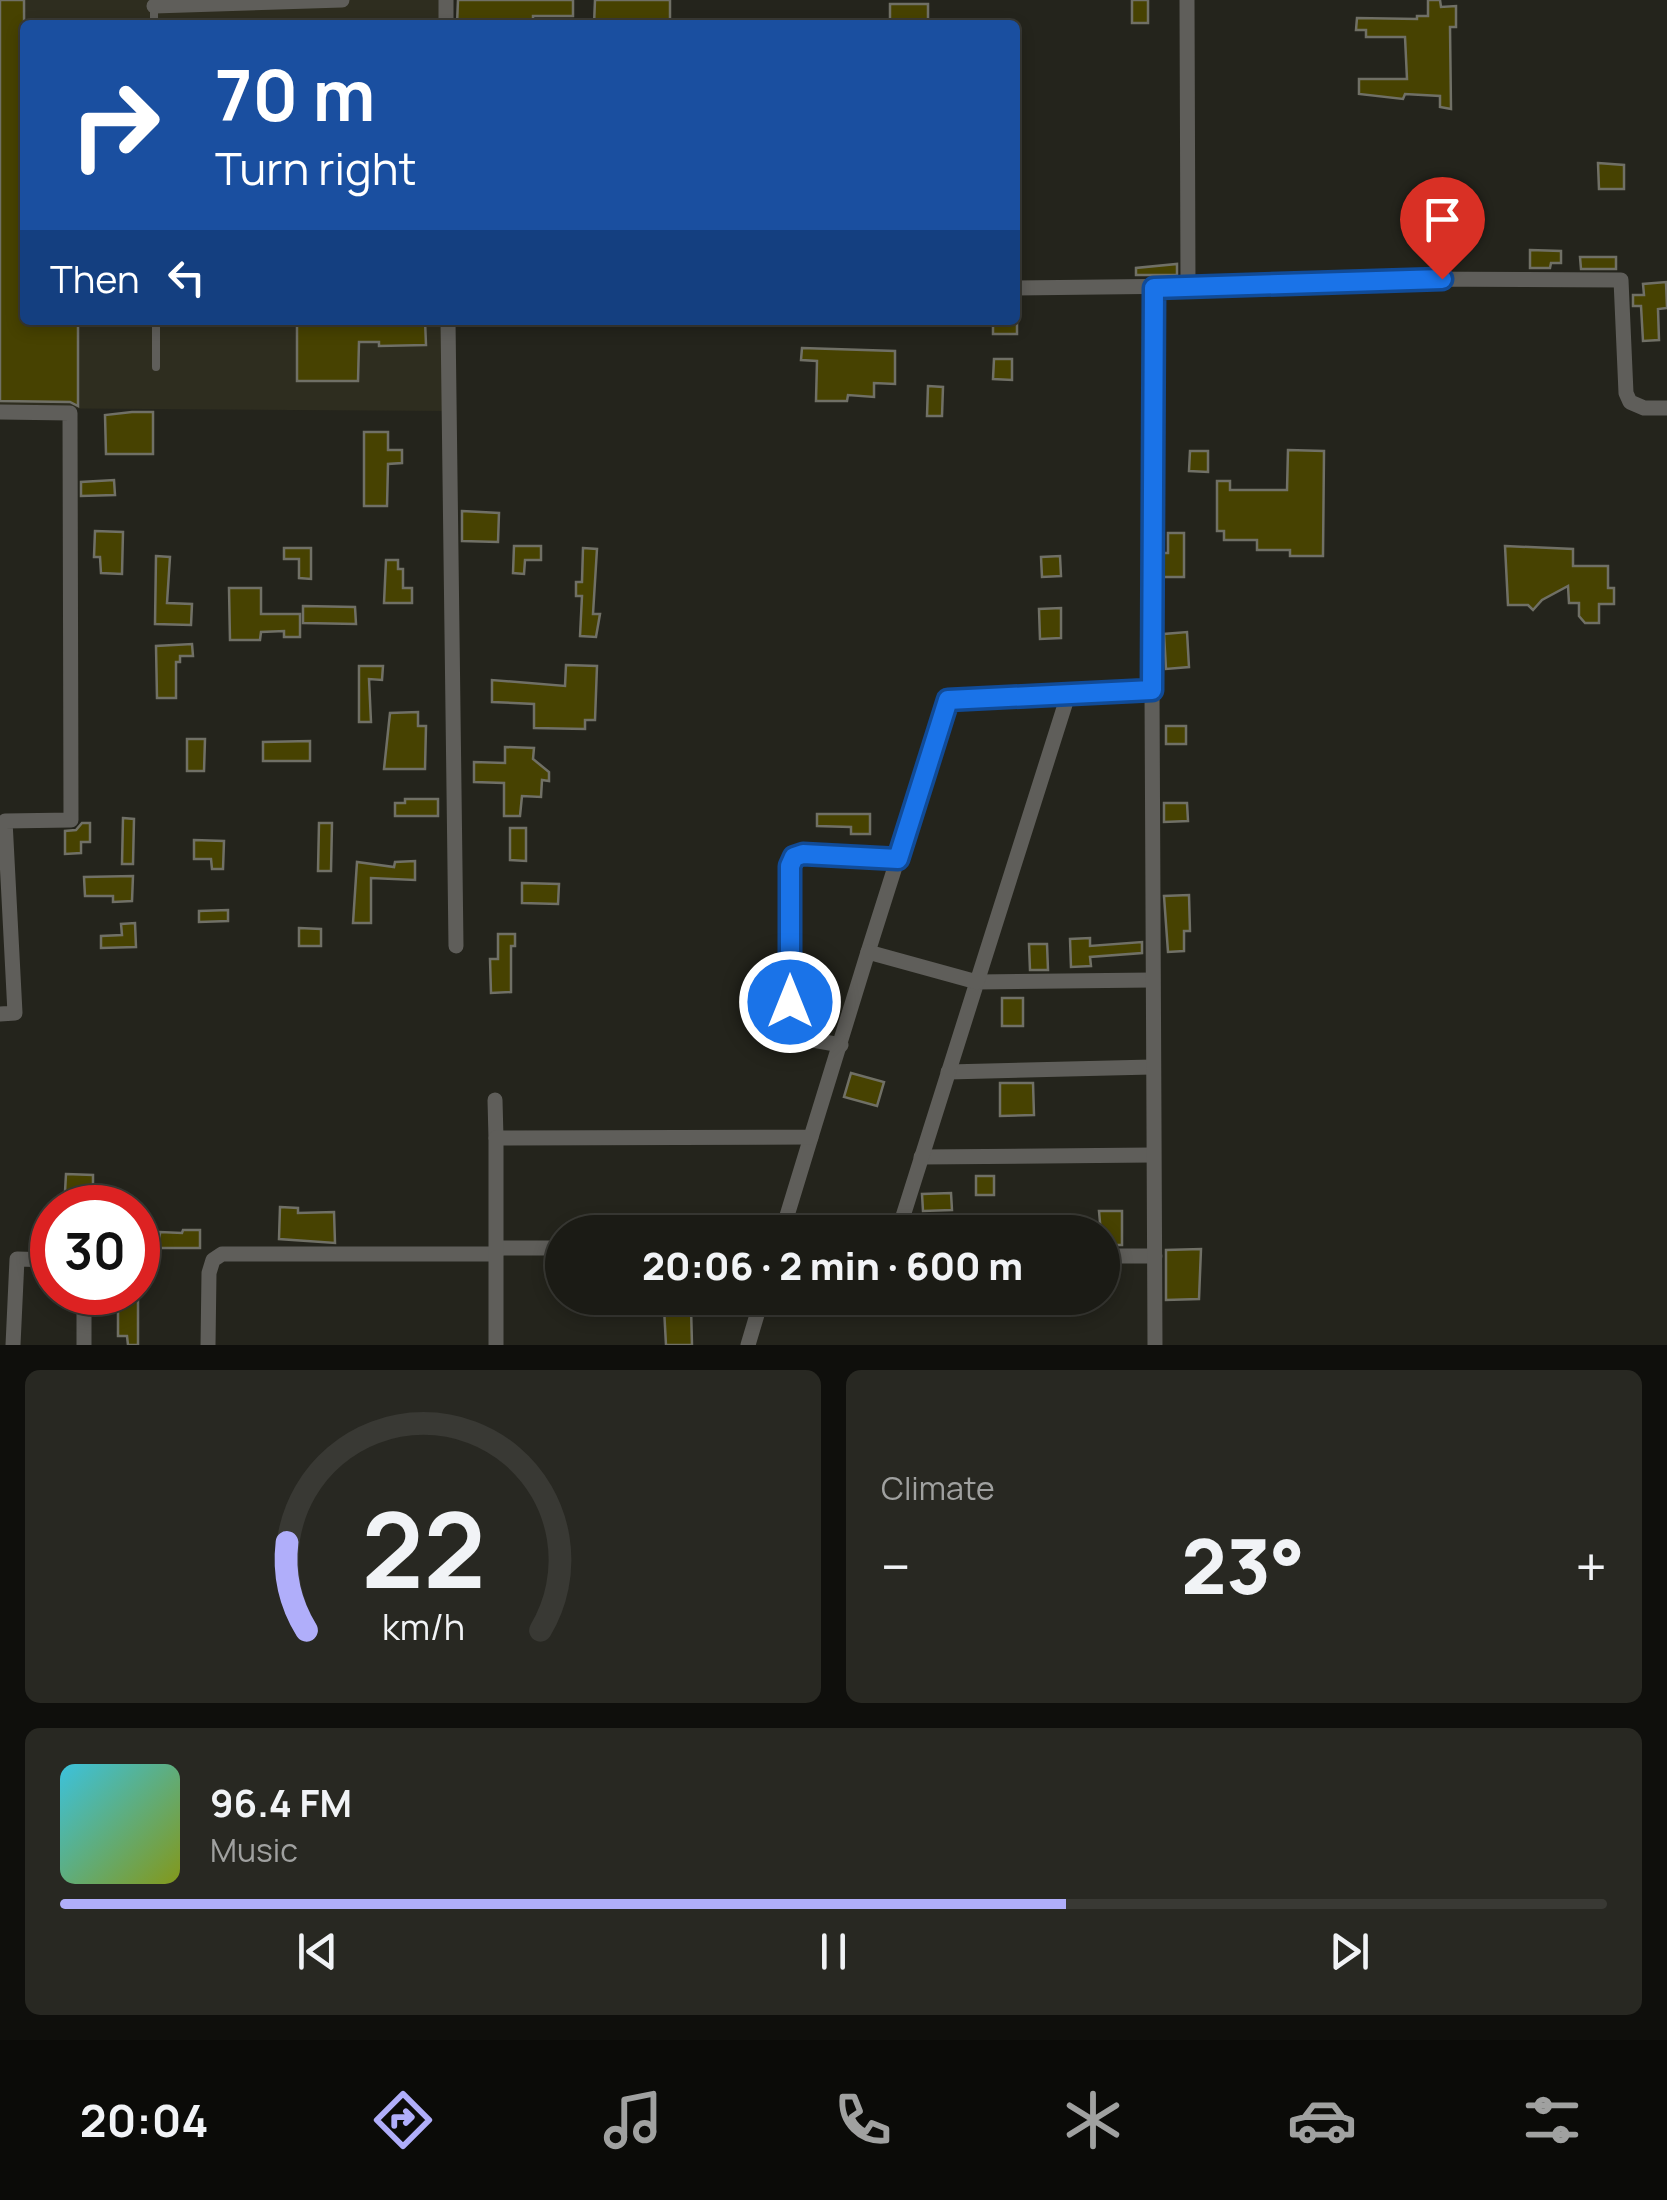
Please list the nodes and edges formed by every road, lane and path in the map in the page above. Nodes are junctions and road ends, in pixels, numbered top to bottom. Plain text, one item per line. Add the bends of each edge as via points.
1 (342, 0) edge
2 (1187, 0) edge
3 (154, 3) edge
4 (1188, 286) junction
5 (1020, 288) edge
6 (1154, 288) junction
7 (156, 325) edge
8 (448, 325) edge
9 (156, 367) dead end
10 (1667, 408) edge
11 (0, 412) edge
12 (1152, 690) junction
13 (1069, 692) junction
14 (898, 859) junction
15 (456, 946) dead end
16 (868, 952) junction
17 (1152, 980) junction
18 (976, 982) junction
19 (0, 1014) edge
20 (842, 1046) junction
21 (1152, 1067) junction
22 (948, 1072) junction
23 (495, 1100) dead end
24 (811, 1137) junction
25 (496, 1138) junction
26 (1152, 1155) junction
27 (921, 1157) junction
28 (787, 1215) edge
29 (903, 1215) edge
30 (545, 1249) edge
31 (496, 1251) junction
32 (1120, 1256) edge
33 (1155, 1256) junction
34 (30, 1259) edge
35 (84, 1315) edge
36 (757, 1315) edge
37 (13, 1345) edge
38 (84, 1345) edge
39 (208, 1345) edge
40 (496, 1345) edge
41 (748, 1345) edge
42 (1155, 1345) edge

1 - 3 street
2 - 4 street
4 - 6 street
4 - 10 street via 1621,280 1626,393 1644,408
5 - 6 street
6 - 12 street
7 - 9 lane
8 - 15 street
11 - 19 street via 70,413 71,820 5,822 15,1013
12 - 13 street
12 - 17 street
13 - 14 street via 948,700
13 - 18 street
14 - 16 street
14 - 20 street via 803,854 790,866 790,1036
16 - 18 street
16 - 20 street
17 - 18 street
17 - 21 street
18 - 22 street
20 - 24 street
21 - 22 street
21 - 26 street
22 - 27 street
23 - 25 street
24 - 25 street
24 - 28 street
25 - 31 street
26 - 27 street
26 - 33 street
27 - 29 street
30 - 31 street
31 - 39 street via 222,1254 212,1260 209,1274
31 - 40 street
32 - 33 street
33 - 42 street
34 - 37 street via 16,1259
35 - 38 street
36 - 41 street

